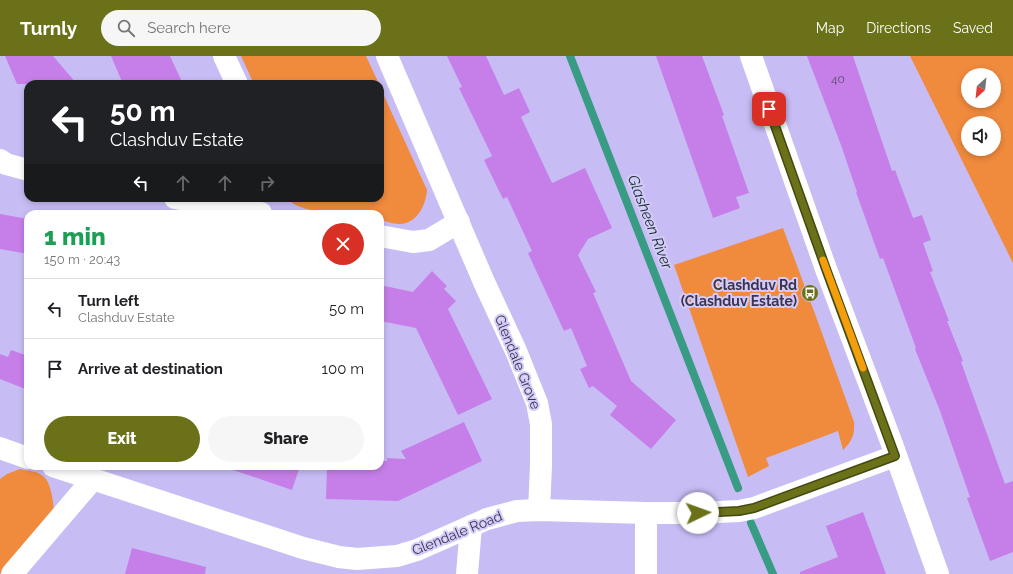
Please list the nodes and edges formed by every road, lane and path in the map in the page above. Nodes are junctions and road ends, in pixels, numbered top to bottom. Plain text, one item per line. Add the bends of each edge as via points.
1 (224, 56) edge
2 (387, 56) edge
3 (750, 56) edge
4 (235, 80) edge
5 (0, 160) edge
6 (24, 169) edge
7 (211, 202) edge
8 (264, 208) edge
9 (459, 222) junction
10 (384, 237) edge
11 (0, 448) edge
12 (895, 456) junction
13 (24, 457) edge
14 (65, 470) edge
15 (93, 479) junction
16 (539, 510) junction
17 (646, 514) junction
18 (471, 526) junction
19 (12, 574) edge
20 (467, 574) edge
21 (646, 574) edge
22 (938, 574) edge

1 - 4 street
2 - 9 street, Glendale Grove
3 - 12 street
5 - 6 street
7 - 8 street
9 - 10 street via 429,240 413,242
9 - 16 street, Glendale Grove via 537,403 541,424
11 - 13 street
12 - 17 street, Glendale Road via 754,508 721,512
12 - 22 street
14 - 15 street, Glendale Road
15 - 18 street, Glendale Road via 288,543 339,557 357,559 397,556
15 - 19 street
16 - 17 street, Glendale Road
16 - 18 street, Glendale Road via 499,514
17 - 21 street
18 - 20 street

